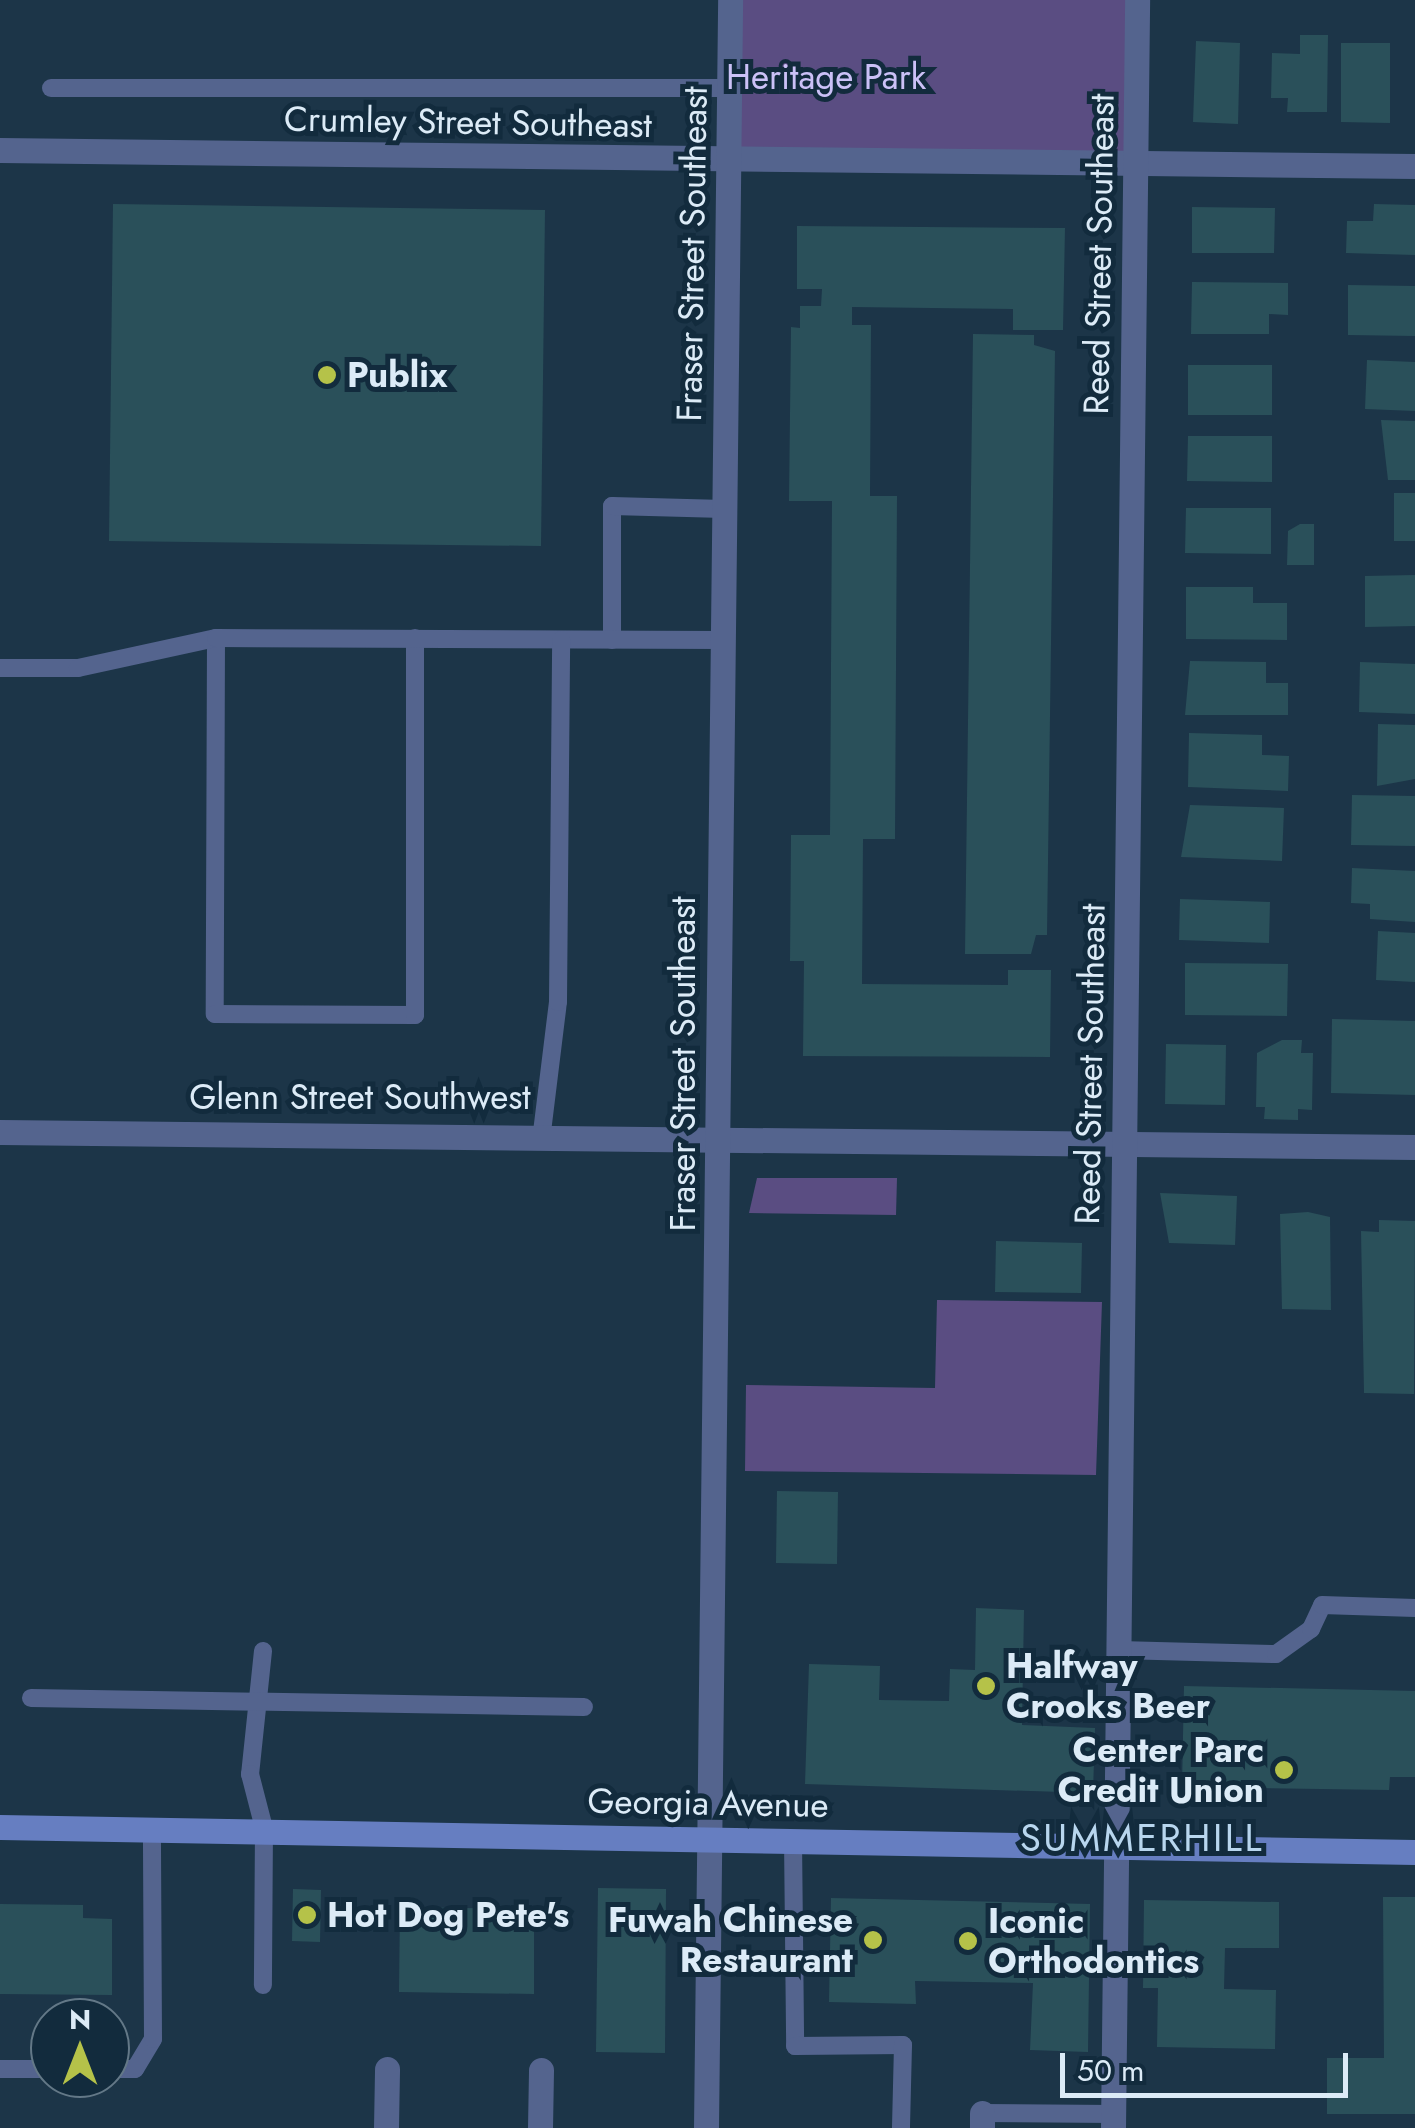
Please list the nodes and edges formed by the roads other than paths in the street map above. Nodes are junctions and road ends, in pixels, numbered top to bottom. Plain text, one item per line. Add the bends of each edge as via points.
1 (730, 0) edge
2 (1137, 0) edge
3 (51, 88) dead end
4 (729, 88) junction
5 (0, 150) edge
6 (728, 161) junction
7 (1135, 164) junction
8 (1415, 166) edge
9 (724, 509) junction
10 (216, 638) junction
11 (415, 638) junction
12 (561, 640) junction
13 (612, 640) junction
14 (723, 640) junction
15 (0, 668) edge
16 (0, 1132) edge
17 (542, 1132) junction
18 (720, 1133) junction
19 (1124, 1142) junction
20 (1415, 1147) edge
21 (1415, 1608) edge
22 (1119, 1650) junction
23 (263, 1651) dead end
24 (32, 1698) dead end
25 (584, 1706) dead end
26 (251, 1708) junction
27 (0, 1827) edge
28 (152, 1828) junction
29 (264, 1828) junction
30 (708, 1837) junction
31 (794, 1839) junction
32 (1116, 1848) junction
33 (1415, 1852) edge
34 (263, 1984) dead end
35 (0, 2069) edge
36 (30, 2069) edge
37 (130, 2069) edge
38 (386, 2069) dead end
39 (540, 2070) dead end
40 (982, 2120) edge
41 (1113, 2121) edge
42 (386, 2128) edge
43 (540, 2128) edge
44 (706, 2128) edge
45 (901, 2128) edge

1 - 4 street, Fraser Street Southeast
2 - 7 street, Reed Street Southeast
3 - 4 lane
4 - 6 street, Fraser Street Southeast
5 - 6 street, Crumley Street Southeast
6 - 7 street, Crumley Street Southeast
6 - 9 street, Fraser Street Southeast
7 - 8 street, Crumley Street Southeast
7 - 19 street, Reed Street Southeast
9 - 13 lane via 612,506
9 - 14 street, Fraser Street Southeast
10 - 11 lane
10 - 11 lane via 215,1014 415,1015
10 - 15 lane via 78,668
11 - 12 lane
12 - 13 lane
12 - 17 lane via 558,1002
13 - 14 lane
14 - 18 street, Fraser Street Southeast
16 - 17 street, Glenn Street Southwest
17 - 18 street, Glenn Street Southwest
18 - 19 street, Glenn Street Southwest
18 - 30 street, Fraser Street Southeast
19 - 20 street, Glenn Street Southwest
19 - 22 street, Reed Street Southeast
21 - 22 lane via 1322,1605 1310,1629 1276,1654
22 - 32 street, Reed Street Southeast
23 - 26 lane
24 - 26 lane
25 - 26 lane
26 - 29 lane via 250,1774
27 - 28 main road, Georgia Avenue
28 - 29 main road, Georgia Avenue
28 - 37 lane via 153,2039
29 - 30 main road, Georgia Avenue
29 - 34 lane
30 - 31 main road, Georgia Avenue
30 - 44 street, Fraser Street Southeast
31 - 32 main road, Georgia Avenue
31 - 45 lane via 795,2046 903,2045
32 - 33 main road, Georgia Avenue
32 - 41 street, Reed Street Southeast
35 - 36 lane
38 - 42 street
39 - 43 street
40 - 41 lane

